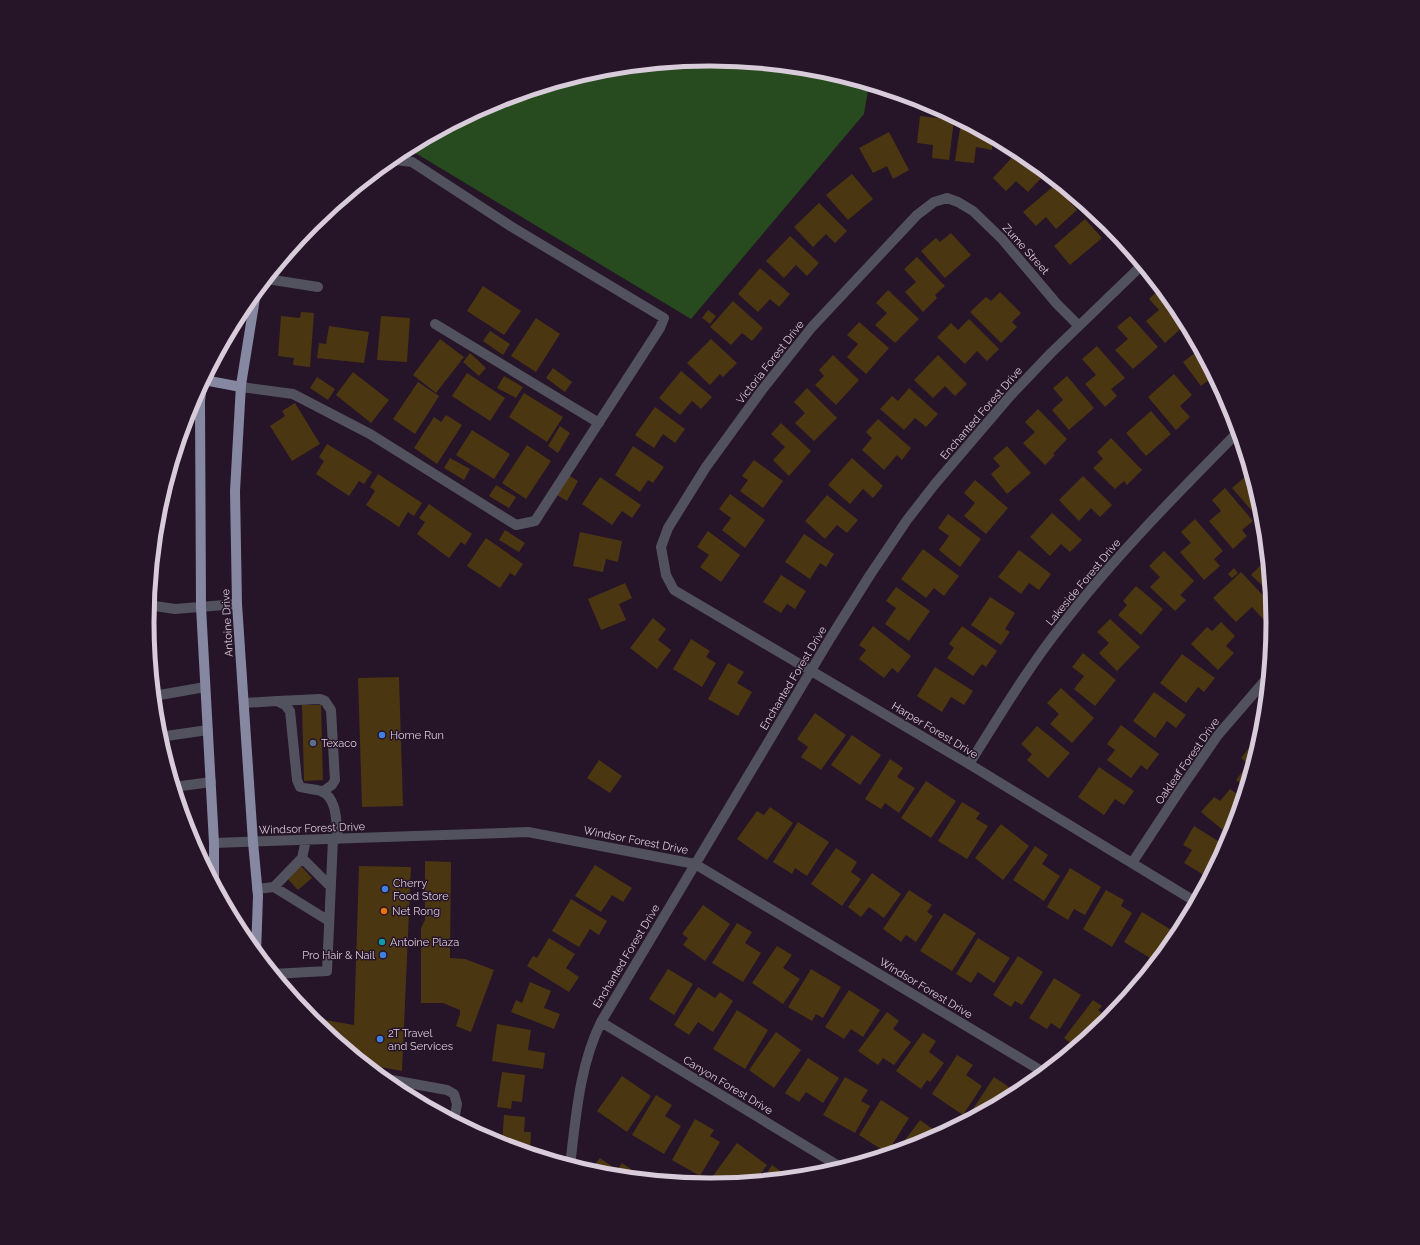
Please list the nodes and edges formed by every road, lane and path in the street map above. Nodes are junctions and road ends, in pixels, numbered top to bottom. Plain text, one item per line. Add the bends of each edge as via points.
1 (400, 161) edge
2 (947, 198) joint
3 (1139, 268) edge
4 (272, 280) edge
5 (318, 287) dead end
6 (254, 303) edge
7 (435, 324) dead end
8 (1079, 326) junction
9 (209, 381) edge
10 (241, 387) junction
11 (196, 410) edge
12 (599, 423) junction
13 (1234, 436) edge
14 (666, 575) joint
15 (237, 604) junction
16 (154, 606) edge
17 (201, 607) junction
18 (812, 670) junction
19 (1263, 683) edge
20 (205, 687) junction
21 (158, 695) edge
22 (277, 702) junction
23 (244, 703) junction
24 (208, 730) junction
25 (165, 736) edge
26 (969, 764) junction
27 (211, 782) junction
28 (178, 786) edge
29 (322, 792) junction
30 (336, 839) junction
31 (306, 840) junction
32 (253, 842) junction
33 (214, 843) junction
34 (302, 858) junction
35 (1132, 863) junction
36 (695, 864) junction
37 (214, 875) edge
38 (274, 887) junction
39 (331, 887) junction
40 (257, 889) junction
41 (1193, 900) edge
42 (330, 921) junction
43 (256, 945) edge
44 (279, 974) edge
45 (601, 1022) junction
46 (1040, 1070) edge
47 (395, 1080) edge
48 (455, 1117) edge
49 (571, 1161) edge
50 (836, 1164) edge

1 - 12 street via 412,162 664,318
2 - 8 street, Zume Street via 973,211 1002,239
2 - 14 street, Victoria Forest Drive via 934,202 917,215 812,327 762,390 706,467 668,528 660,547
3 - 8 street, Enchanted Forest Drive
4 - 5 street
6 - 10 main road, Antoine Drive
7 - 12 street
8 - 18 street, Enchanted Forest Drive via 1011,395 907,520 870,574
9 - 10 main road
10 - 12 street via 292,394 370,434 516,525 535,522
10 - 15 main road, Antoine Drive via 235,491
11 - 17 main road
13 - 26 street, Lakeside Forest Drive via 1172,498 1103,574 1061,626
14 - 18 street, Harper Forest Drive via 674,590
15 - 17 street
15 - 23 main road, Antoine Drive
16 - 17 street via 175,609
17 - 20 main road
18 - 26 street, Harper Forest Drive
18 - 36 street, Enchanted Forest Drive
19 - 35 street, Oakleaf Forest Drive via 1218,735
20 - 21 street
20 - 24 main road
22 - 23 street
22 - 29 street via 285,705 290,711 297,780 300,787
22 - 29 street via 320,699 325,701 331,710 335,780
23 - 32 main road, Antoine Drive
24 - 25 street
24 - 27 main road
26 - 35 street, Harper Forest Drive
27 - 28 street
27 - 33 main road
29 - 30 street via 334,803
30 - 31 street, Windsor Forest Drive
30 - 36 street, Windsor Forest Drive via 528,832
30 - 39 street
31 - 32 street, Windsor Forest Drive
31 - 34 street
32 - 33 street, Windsor Forest Drive
32 - 40 main road, Antoine Drive
33 - 37 main road
34 - 38 street
34 - 39 street
35 - 41 street, Harper Forest Drive
36 - 45 street, Enchanted Forest Drive
36 - 46 street, Windsor Forest Drive
38 - 40 street
38 - 42 street
39 - 42 street
40 - 43 main road, Antoine Drive
42 - 44 street via 327,971
45 - 49 street, Enchanted Forest Drive via 586,1060
45 - 50 street, Canyon Forest Drive
47 - 48 street via 447,1090 454,1094 457,1104

